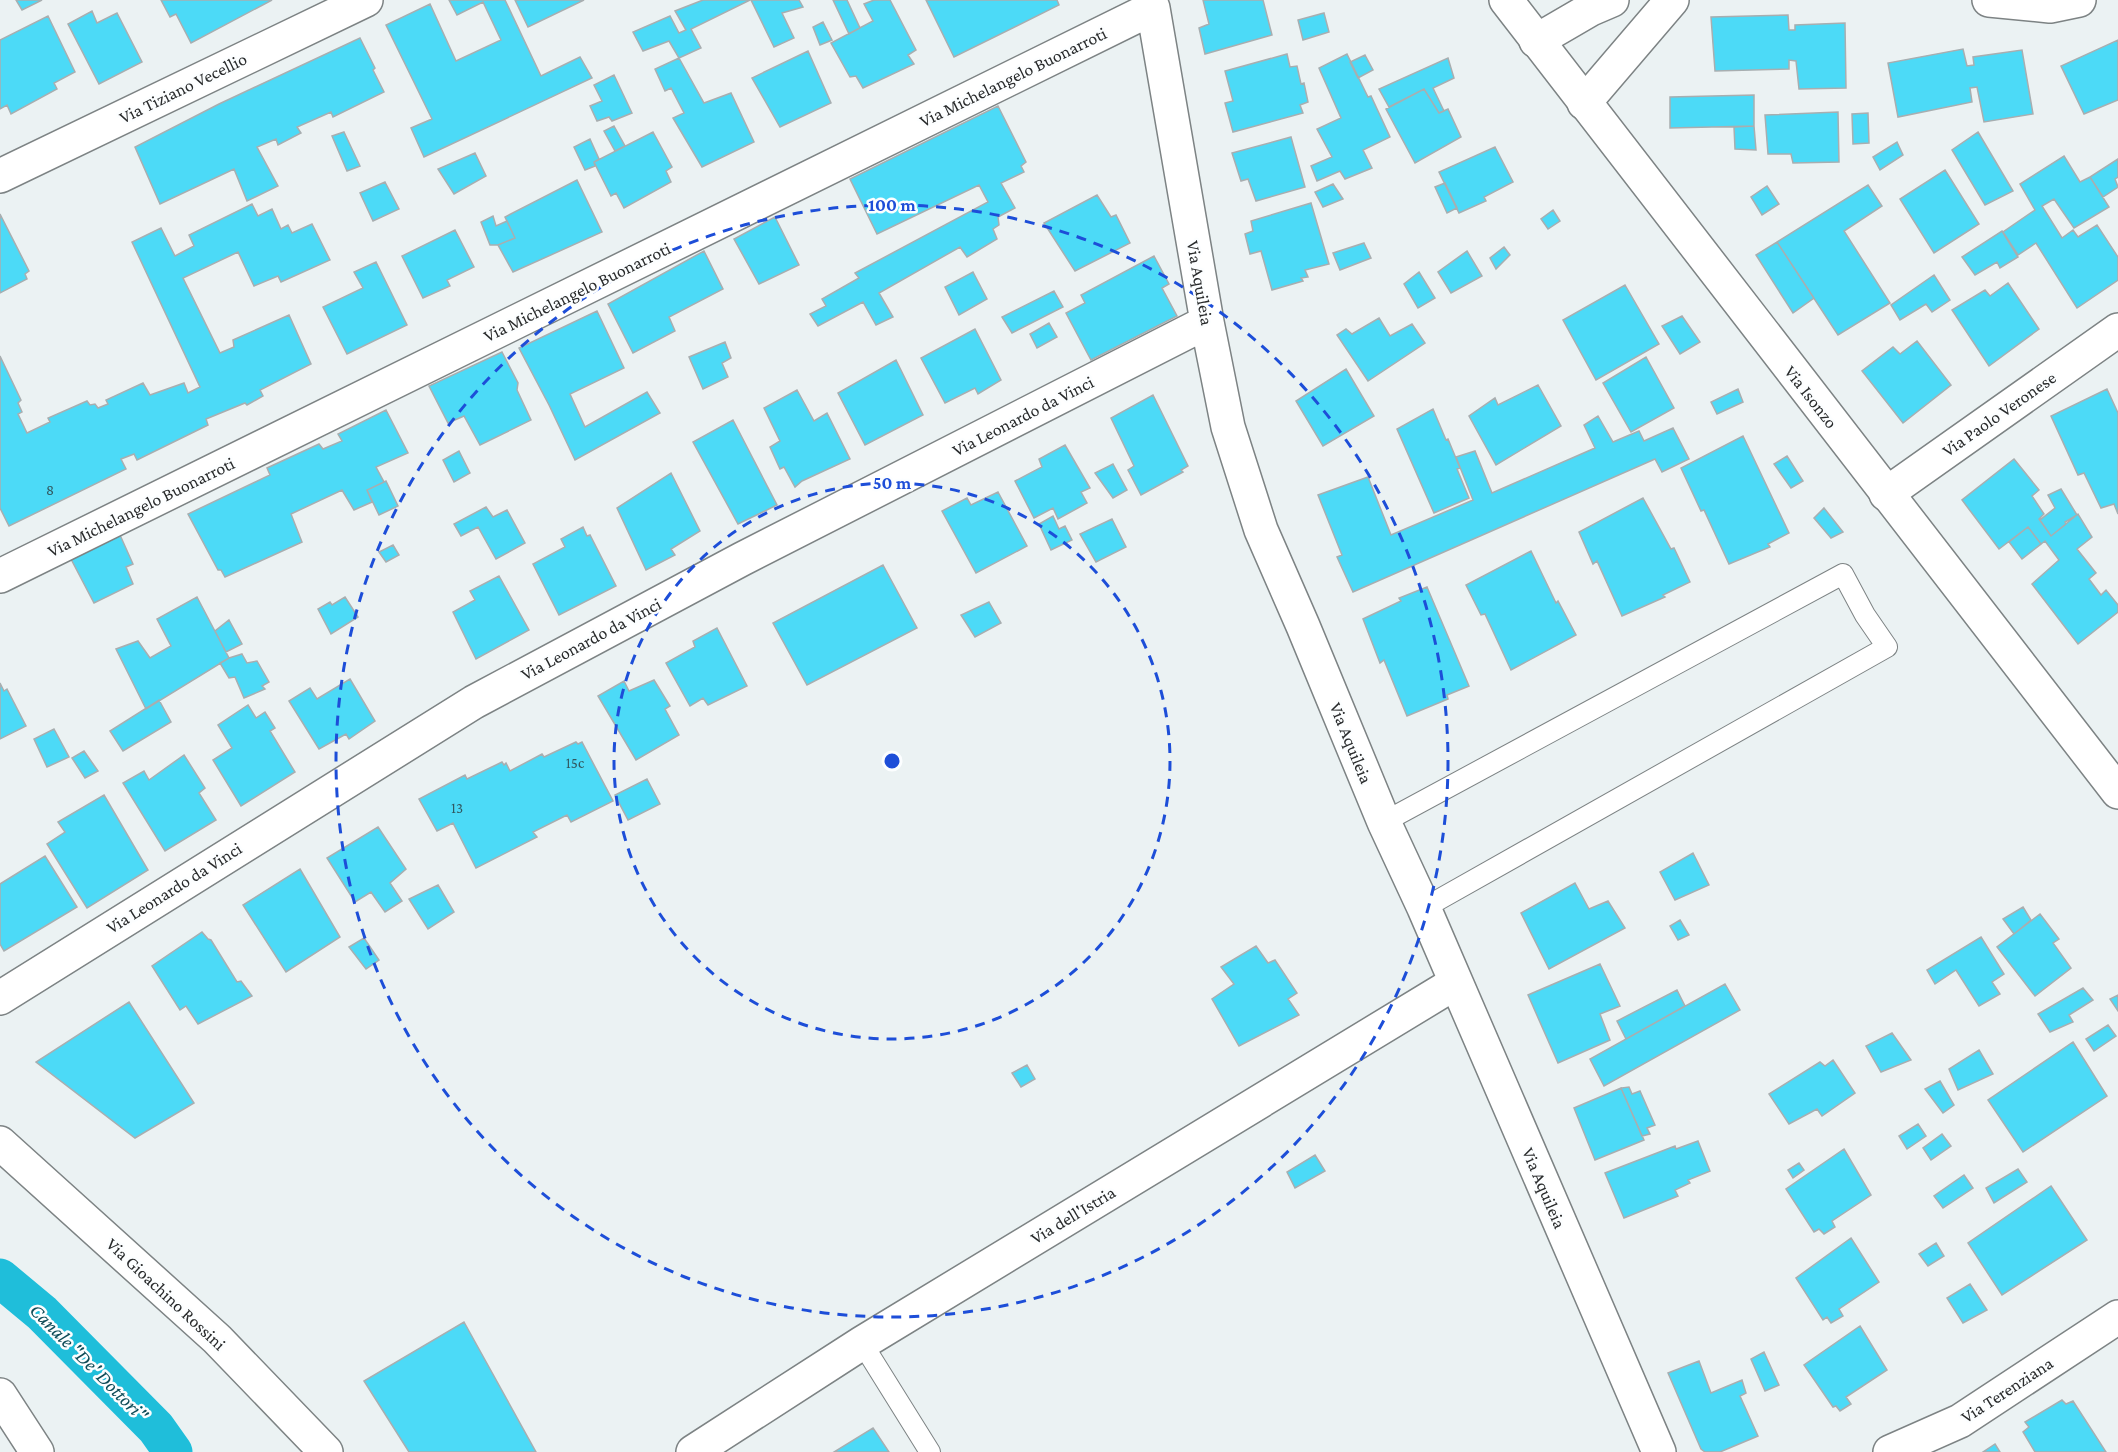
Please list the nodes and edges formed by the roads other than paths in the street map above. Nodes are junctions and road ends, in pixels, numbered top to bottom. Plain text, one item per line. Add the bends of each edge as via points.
1 (366, 0) edge
2 (1506, 0) edge
3 (1612, 0) edge
4 (1672, 0) edge
5 (1989, 0) edge
6 (2079, 0) edge
7 (1152, 4) edge
8 (1536, 41) junction
9 (1584, 103) junction
10 (0, 176) edge
11 (1207, 322) junction
12 (2116, 336) edge
13 (1886, 494) junction
14 (1, 573) edge
15 (2112, 773) edge
16 (1384, 822) junction
17 (1424, 908) junction
18 (1455, 983) junction
19 (0, 998) edge
20 (0, 1143) edge
21 (2118, 1317) edge
22 (862, 1343) junction
23 (0, 1395) edge
24 (37, 1452) edge
25 (326, 1452) edge
26 (693, 1452) edge
27 (930, 1452) edge
28 (1659, 1452) edge
29 (1890, 1452) edge

1 - 10 street, Via Tiziano Vecellio
2 - 8 street, Via Isonzo
3 - 8 street
4 - 9 street
5 - 6 street via 2050,6
7 - 11 street, Via Aquileia
7 - 14 street, Via Michelangelo Buonarroti
8 - 9 street, Via Isonzo
9 - 13 street, Via Isonzo
11 - 16 street, Via Aquileia via 1227,427 1261,530
11 - 19 street, Via Leonardo da Vinci via 742,559 474,702
12 - 13 street, Via Paolo Veronese
13 - 15 street, Via Isonzo
16 - 17 street, Via Aquileia
16 - 17 lane via 1843,574 1887,647
17 - 18 street, Via Aquileia
18 - 22 street, Via dell'Istria
18 - 28 street, Via Aquileia
20 - 25 street, Via Gioachino Rossini via 217,1339
21 - 29 street, Via Terenziana via 1960,1422
22 - 26 street, Via dell'Istria
22 - 27 lane
23 - 24 street

